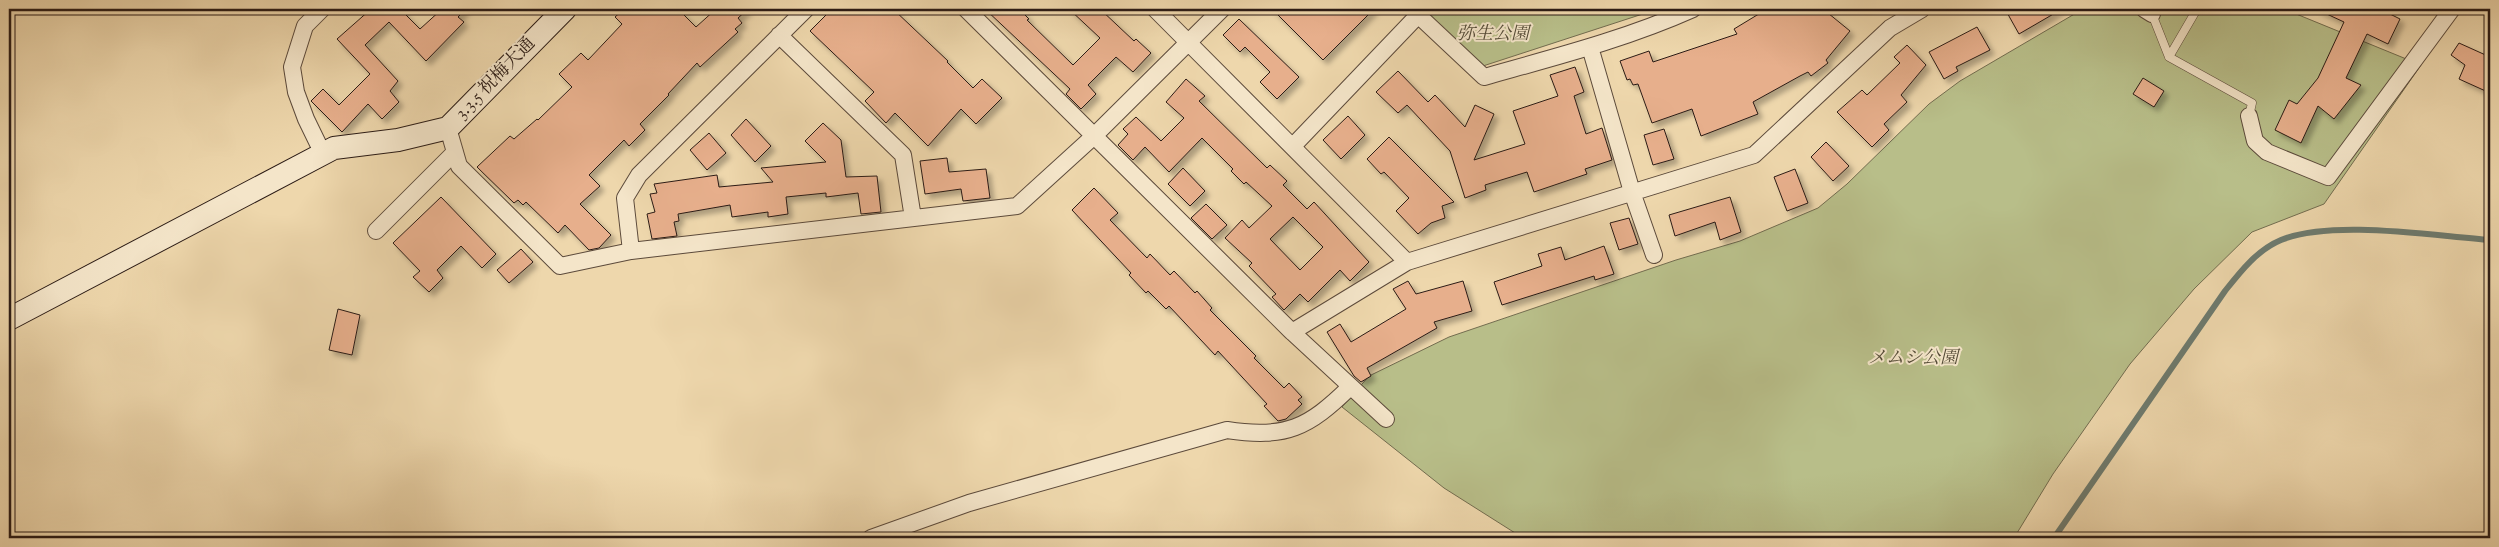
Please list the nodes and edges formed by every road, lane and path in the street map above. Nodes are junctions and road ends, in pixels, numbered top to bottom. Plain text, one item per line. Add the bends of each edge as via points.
1 (322, 9) edge
2 (565, 9) edge
3 (806, 9) edge
4 (966, 9) edge
5 (1155, 9) edge
6 (1222, 9) edge
7 (1693, 9) edge
8 (1922, 9) edge
9 (2197, 9) edge
10 (2452, 9) edge
11 (2152, 11) edge
12 (1421, 12) edge
13 (779, 35) junction
14 (1189, 42) junction
15 (1590, 47) junction
16 (2169, 57) junction
17 (2248, 116) joint
18 (448, 128) junction
19 (1094, 136) junction
20 (1292, 146) junction
21 (455, 152) junction
22 (323, 154) junction
23 (1632, 192) junction
24 (913, 218) junction
25 (376, 231) dead end
26 (631, 251) junction
27 (1654, 255) dead end
28 (1407, 262) junction
29 (9, 319) edge
30 (1292, 332) junction
31 (1350, 387) junction
32 (1386, 419) dead end
33 (871, 538) edge

1 - 22 street via 305,26 292,68 296,92
2 - 18 street, 3.3.5 祝梅大通
3 - 13 street
4 - 19 street
5 - 14 street
6 - 14 street
7 - 15 street
8 - 23 street via 1890,28 1754,155
9 - 16 lane
10 - 17 street via 2328,177 2267,152 2255,141
11 - 16 lane
12 - 15 street via 1484,77
12 - 20 street
13 - 24 street via 903,155
13 - 26 street via 639,175 625,198
14 - 19 street
14 - 20 street
15 - 23 street
16 - 17 lane via 2252,103
18 - 21 street
18 - 22 street via 398,140 334,148
19 - 24 street via 1017,206
19 - 30 street
20 - 28 street
21 - 25 street
21 - 26 street via 459,166 560,266
22 - 29 street
23 - 27 street
23 - 28 street
24 - 26 street
28 - 30 street
30 - 31 street
31 - 32 street
31 - 33 street via 1324,413 1301,426 1252,434 1227,430 969,503

